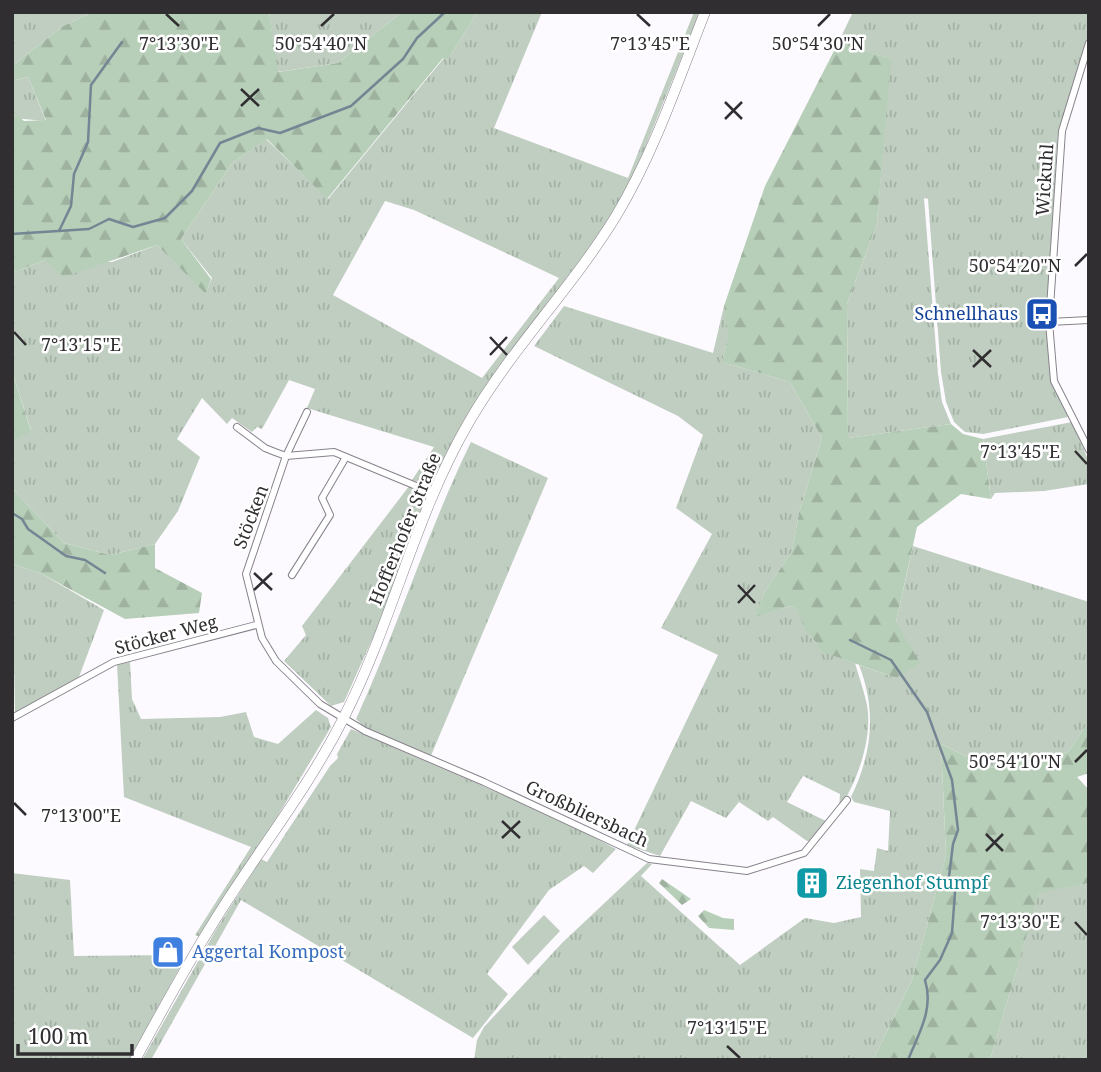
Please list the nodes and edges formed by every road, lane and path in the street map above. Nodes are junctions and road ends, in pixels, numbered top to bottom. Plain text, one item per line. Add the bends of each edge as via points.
1 (705, 12) edge
2 (1089, 43) edge
3 (1089, 320) edge
4 (1049, 322) junction
5 (307, 412) dead end
6 (237, 427) dead end
7 (1089, 450) edge
8 (286, 456) junction
9 (346, 457) junction
10 (433, 492) junction
11 (292, 575) dead end
12 (256, 625) junction
13 (12, 718) edge
14 (343, 720) junction
15 (848, 800) dead end
16 (135, 1060) edge

1 - 10 street, Hofferhofer Straße via 626,199 490,387
2 - 4 street, Wickuhl via 1062,131
3 - 4 street
4 - 7 street, Wickuhl via 1054,381
5 - 8 street, Stöcken
6 - 8 street via 265,448
8 - 9 street via 319,451
8 - 12 street, Stöcken via 246,574
9 - 10 street
9 - 11 street via 322,498 330,515
10 - 14 street, Hofferhofer Straße
12 - 13 street, Stöcker Weg via 114,662
12 - 14 street, Stöcken via 276,662 300,688
14 - 15 street, Großbliersbach via 649,859 747,871 804,853
14 - 16 street, Hofferhofer Straße via 194,955

